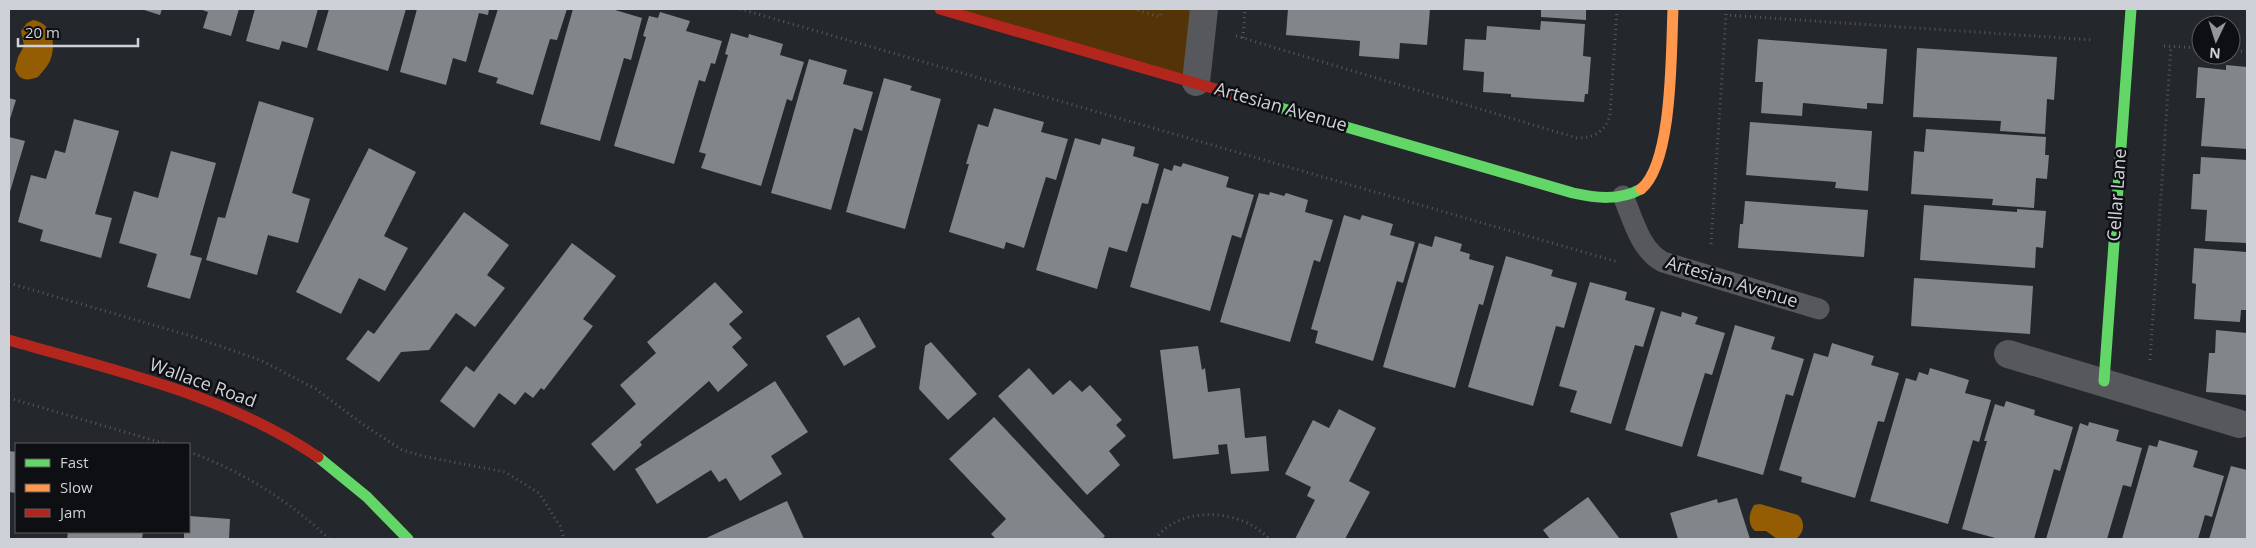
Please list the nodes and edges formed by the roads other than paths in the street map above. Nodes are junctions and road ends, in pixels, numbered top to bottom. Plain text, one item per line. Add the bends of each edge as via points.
1 (940, 9) edge
2 (1204, 9) edge
3 (1673, 9) edge
4 (2131, 9) edge
5 (1196, 82) junction
6 (1623, 196) junction
7 (1819, 309) dead end
8 (9, 340) edge
9 (2008, 354) dead end
10 (2104, 381) junction
11 (2240, 424) dead end
12 (408, 539) edge

1 - 5 street, Artesian Avenue
2 - 5 street
3 - 6 street, Artesian Avenue via 1661,156 1649,182
4 - 10 street, Cellar Lane
5 - 6 street, Artesian Avenue via 1590,197
6 - 7 lane, Artesian Avenue via 1644,245 1653,257
8 - 12 street, Wallace Road via 220,404 271,428 316,454 354,484
9 - 10 street
10 - 11 street

